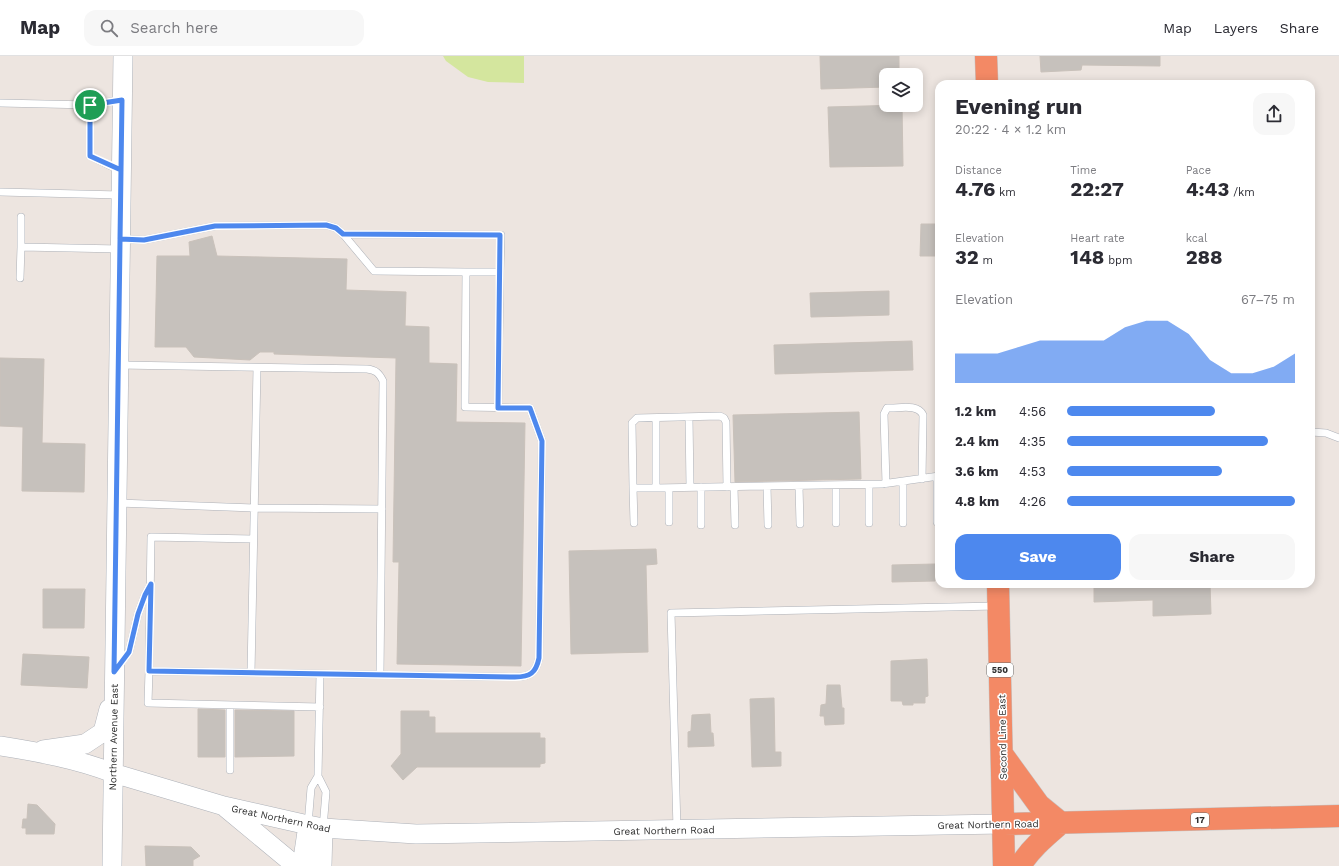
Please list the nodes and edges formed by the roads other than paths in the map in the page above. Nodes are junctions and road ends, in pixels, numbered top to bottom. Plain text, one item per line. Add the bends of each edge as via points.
1 (123, 56) edge
2 (986, 56) edge
3 (987, 80) edge
4 (122, 100) junction
5 (0, 103) edge
6 (90, 105) junction
7 (121, 170) junction
8 (0, 192) edge
9 (121, 195) junction
10 (21, 218) dead end
11 (343, 234) junction
12 (120, 244) junction
13 (20, 247) junction
14 (466, 272) junction
15 (500, 272) junction
16 (20, 278) dead end
17 (118, 365) junction
18 (257, 368) junction
19 (498, 408) junction
20 (689, 417) junction
21 (656, 418) junction
22 (1315, 432) edge
23 (1339, 438) edge
24 (935, 477) edge
25 (922, 479) junction
26 (903, 482) junction
27 (886, 484) junction
28 (836, 485) junction
29 (869, 485) junction
30 (767, 486) junction
31 (799, 486) junction
32 (690, 487) junction
33 (701, 487) junction
34 (730, 487) junction
35 (633, 488) junction
36 (656, 488) junction
37 (669, 488) junction
38 (116, 503) junction
39 (254, 508) junction
40 (382, 509) junction
41 (669, 522) dead end
42 (634, 523) dead end
43 (836, 523) dead end
44 (869, 523) dead end
45 (903, 523) dead end
46 (800, 524) dead end
47 (701, 525) dead end
48 (734, 525) dead end
49 (768, 525) dead end
50 (253, 538) junction
51 (151, 584) junction
52 (998, 588) edge
53 (999, 606) junction
54 (149, 671) junction
55 (251, 672) junction
56 (320, 674) junction
57 (380, 675) junction
58 (114, 681) junction
59 (230, 705) junction
60 (320, 706) junction
61 (0, 746) edge
62 (32, 751) junction
63 (1002, 754) junction
64 (230, 770) dead end
65 (113, 772) junction
66 (318, 776) junction
67 (224, 806) junction
68 (1339, 816) edge
69 (1061, 823) junction
70 (1004, 824) junction
71 (315, 827) junction
72 (677, 830) junction
73 (112, 866) edge
74 (296, 866) edge
75 (305, 866) edge
76 (322, 866) edge
77 (1004, 866) edge
78 (1020, 866) edge

1 - 4 main road, Northern Avenue East
2 - 3 highway
4 - 6 lane
4 - 7 main road, Northern Avenue East
5 - 6 lane
6 - 7 lane via 90,156
7 - 9 main road, Northern Avenue East
8 - 9 lane
9 - 12 main road, Northern Avenue East
10 - 13 lane
11 - 12 lane via 336,228 326,225 215,226
11 - 14 lane via 374,271
11 - 15 lane via 500,235
12 - 13 lane
12 - 17 main road, Northern Avenue East
13 - 16 lane
14 - 15 lane
14 - 19 lane via 464,407
15 - 19 lane
17 - 18 lane
17 - 38 main road, Northern Avenue East
18 - 39 lane
18 - 40 lane via 367,368 380,374 383,381
19 - 57 lane via 530,408 542,441 537,667 524,677
20 - 21 lane
20 - 32 lane
20 - 34 lane via 724,418
21 - 35 lane via 637,418 632,424
21 - 36 lane
22 - 23 lane
24 - 25 lane
25 - 26 lane
25 - 27 lane via 923,415 915,408 887,408 884,414
26 - 27 lane
26 - 45 lane
27 - 29 lane
28 - 29 lane
28 - 31 lane
28 - 43 lane
29 - 44 lane
30 - 31 lane
30 - 34 lane
30 - 49 lane
31 - 46 lane
32 - 33 lane
32 - 37 lane
33 - 34 lane
33 - 47 lane
34 - 48 lane
35 - 36 lane
35 - 42 lane
36 - 37 lane
37 - 41 lane
38 - 39 lane
38 - 58 main road, Northern Avenue East
39 - 40 lane
39 - 50 lane
40 - 57 lane
50 - 51 lane via 151,537
50 - 55 lane
51 - 54 lane
51 - 58 lane via 138,614 129,652
52 - 53 highway, Second Line East / 550
53 - 63 highway, Second Line East / 550
53 - 72 lane via 672,613
54 - 55 lane
54 - 59 lane via 148,703
55 - 56 lane
56 - 57 lane
56 - 60 lane
58 - 62 main road via 102,732 85,744
58 - 65 main road, Northern Avenue East
59 - 60 lane
59 - 64 lane
60 - 66 lane
61 - 62 main road, Great Northern Road
62 - 65 main road, Great Northern Road
63 - 69 highway via 1040,805
63 - 70 highway, Second Line East / 550
65 - 67 main road, Great Northern Road
65 - 73 main road, Northern Avenue East
66 - 71 lane via 311,788
66 - 71 lane via 326,792
67 - 71 main road, Great Northern Road
67 - 74 main road
68 - 69 highway, Great Northern Road / 17
69 - 70 highway, Great Northern Road / 17
69 - 78 highway via 1041,840
70 - 72 main road, Great Northern Road
70 - 77 highway, Second Line East
71 - 72 main road, Great Northern Road via 416,834
71 - 75 main road via 303,859
71 - 76 main road

